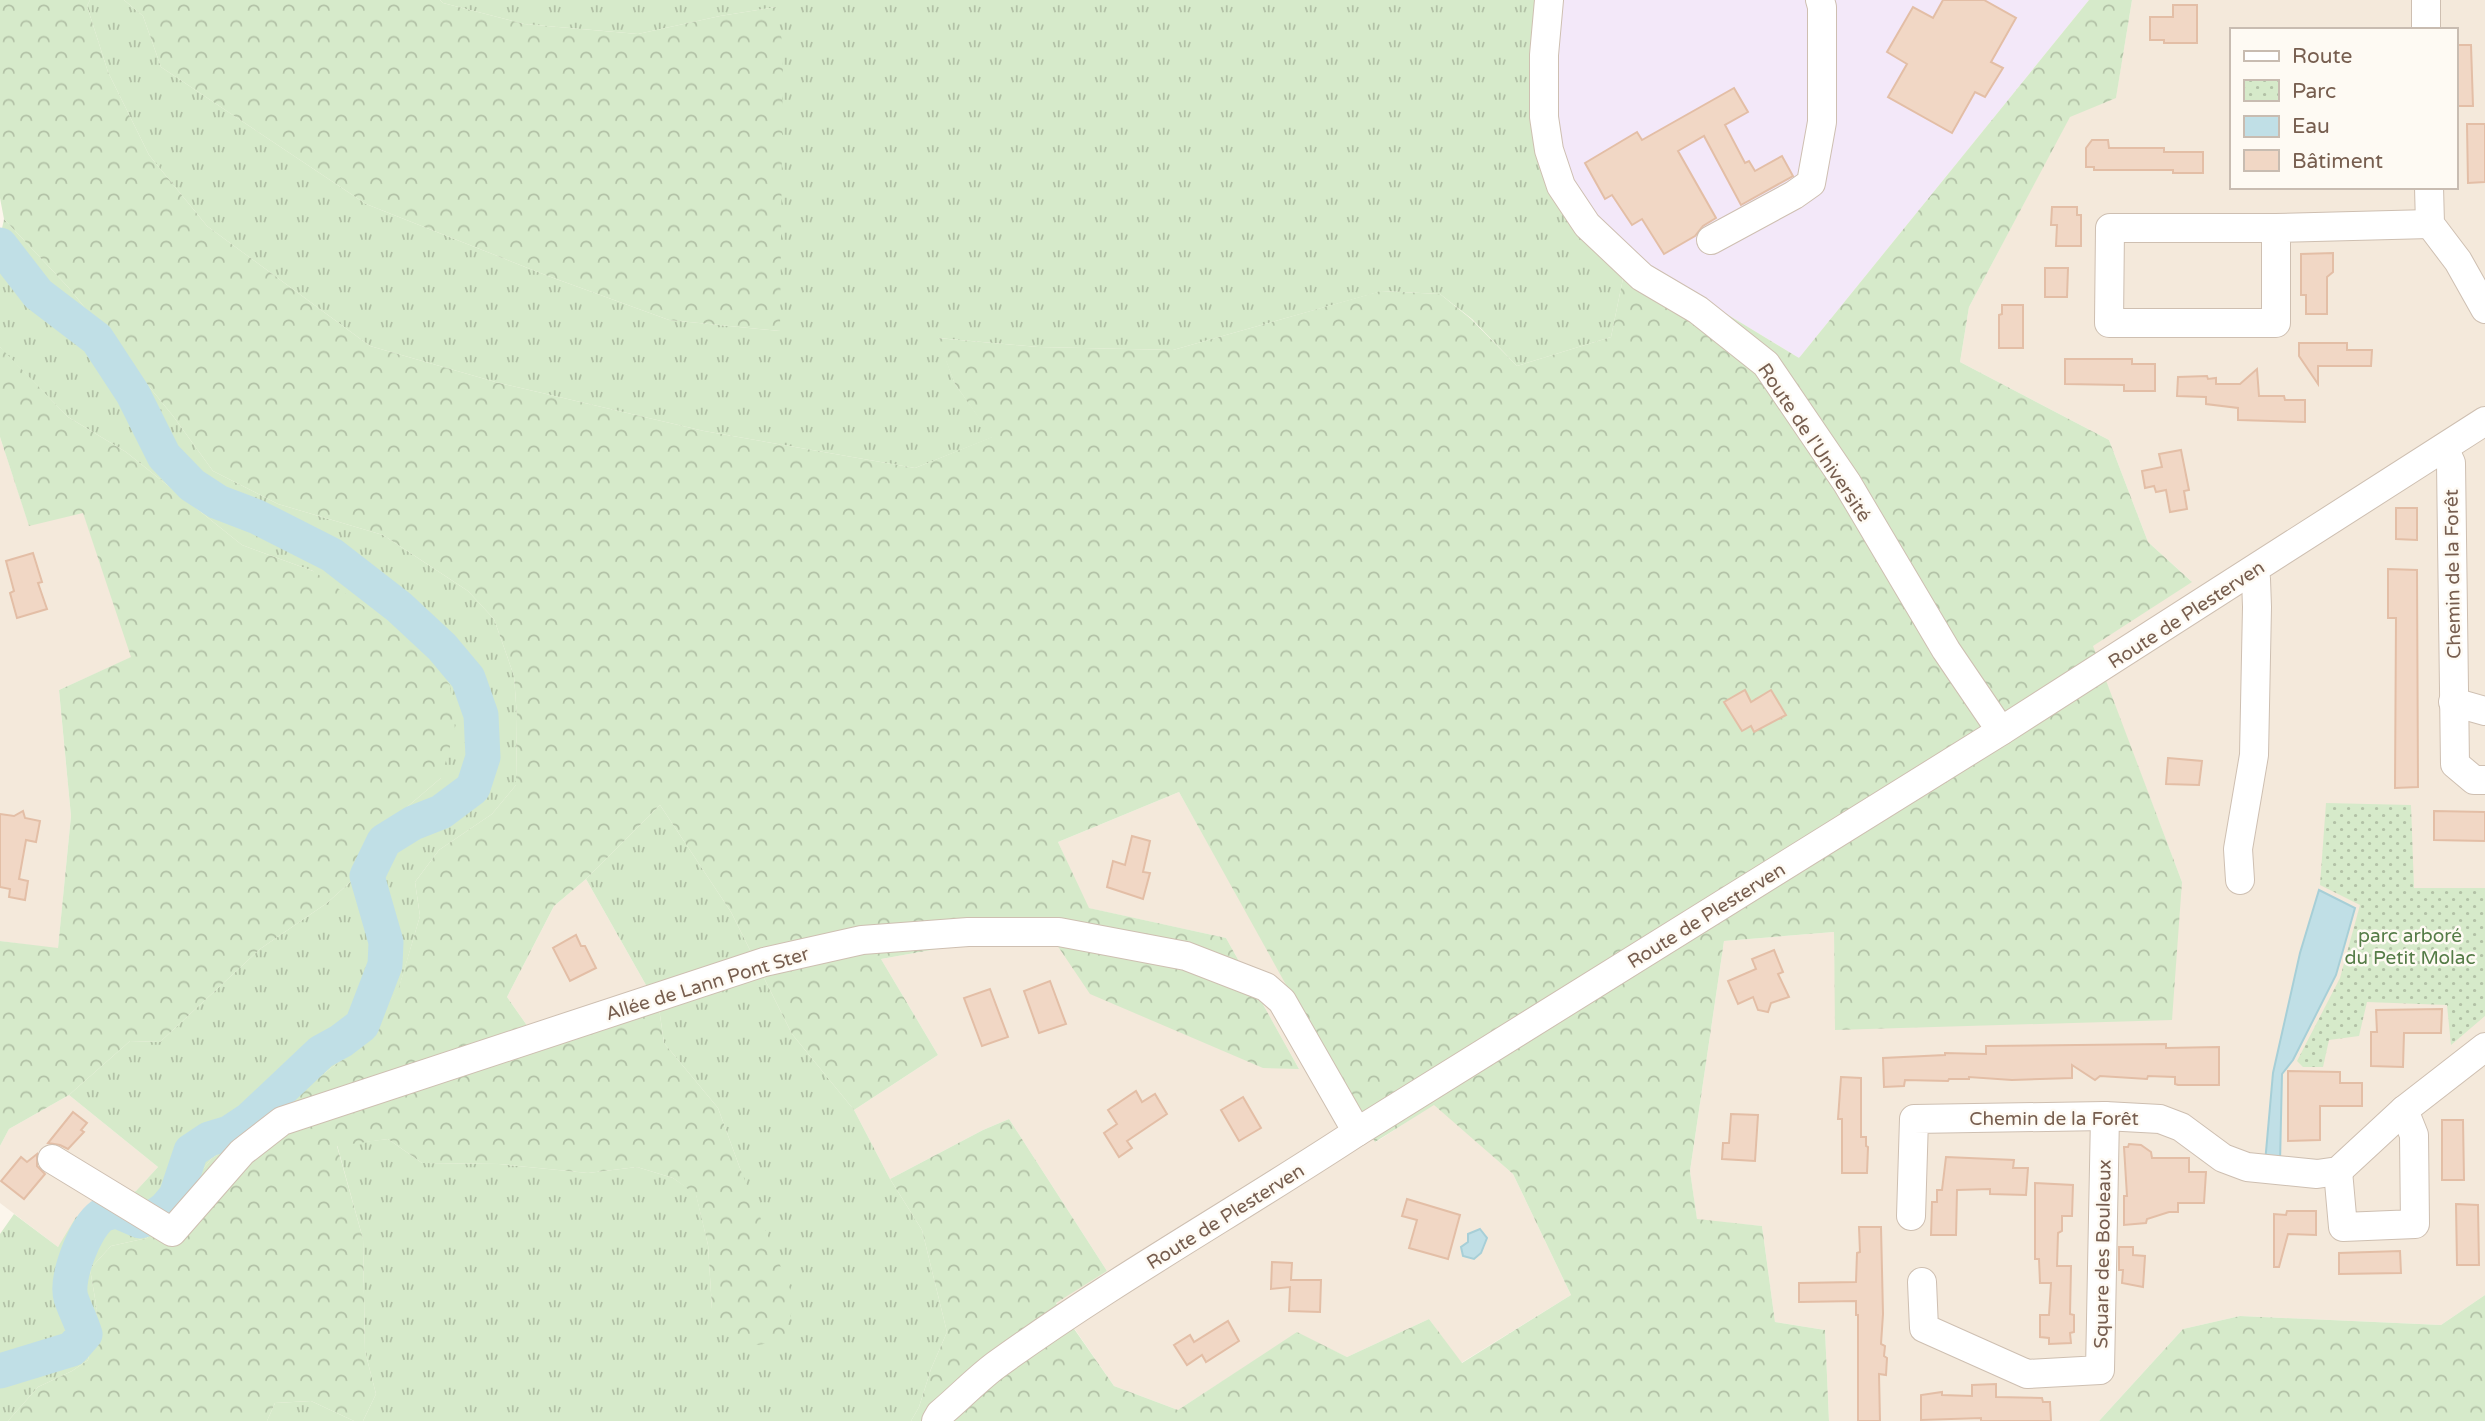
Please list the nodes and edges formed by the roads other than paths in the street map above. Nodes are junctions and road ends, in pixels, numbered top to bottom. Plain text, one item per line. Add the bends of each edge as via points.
1 (1549, 0) edge
2 (1820, 0) edge
3 (2426, 0) edge
4 (2426, 28) edge
5 (2429, 189) edge
6 (2430, 223) junction
7 (2276, 228) junction
8 (1711, 240) dead end
9 (2485, 309) edge
10 (2485, 421) edge
11 (2444, 448) junction
12 (2252, 571) junction
13 (2453, 702) junction
14 (2485, 711) edge
15 (2001, 732) junction
16 (2485, 780) edge
17 (2240, 880) dead end
18 (2485, 1047) edge
19 (2404, 1110) junction
20 (2105, 1115) junction
21 (1357, 1132) junction
22 (52, 1159) dead end
23 (2338, 1171) junction
24 (1911, 1216) dead end
25 (1922, 1282) dead end
26 (936, 1421) edge

1 - 15 street, Route de l'Université via 1544,117 1562,186 1587,225 1642,277 1698,310 1766,364 1847,483 1946,650
2 - 8 street via 1822,122 1811,183
3 - 4 street
5 - 6 street
6 - 7 street
6 - 9 street
7 - 7 street via 2277,323 2109,323 2110,228
10 - 11 street, Route de Plesterven
11 - 12 street, Route de Plesterven
11 - 13 street, Chemin de la Forêt via 2451,463
12 - 15 street, Route de Plesterven
12 - 17 street via 2257,607 2254,755 2238,849
13 - 14 street
13 - 16 street, Chemin de la Forêt via 2455,764 2474,780
15 - 21 street, Route de Plesterven
18 - 19 street
19 - 23 street
19 - 23 street via 2414,1135 2415,1224 2343,1227
20 - 23 street, Chemin de la Forêt via 2160,1119 2181,1127 2223,1158 2247,1167 2317,1174
20 - 24 street, Chemin de la Forêt via 1914,1119
20 - 25 street, Square des Bouleaux via 2100,1370 2027,1374 1923,1328
21 - 22 street, Allée de Lann Pont Ster via 1282,1002 1266,987 1186,956 1059,932 968,932 862,940 764,962 282,1121 242,1152 172,1232
21 - 26 street, Route de Plesterven via 1137,1270 994,1367

